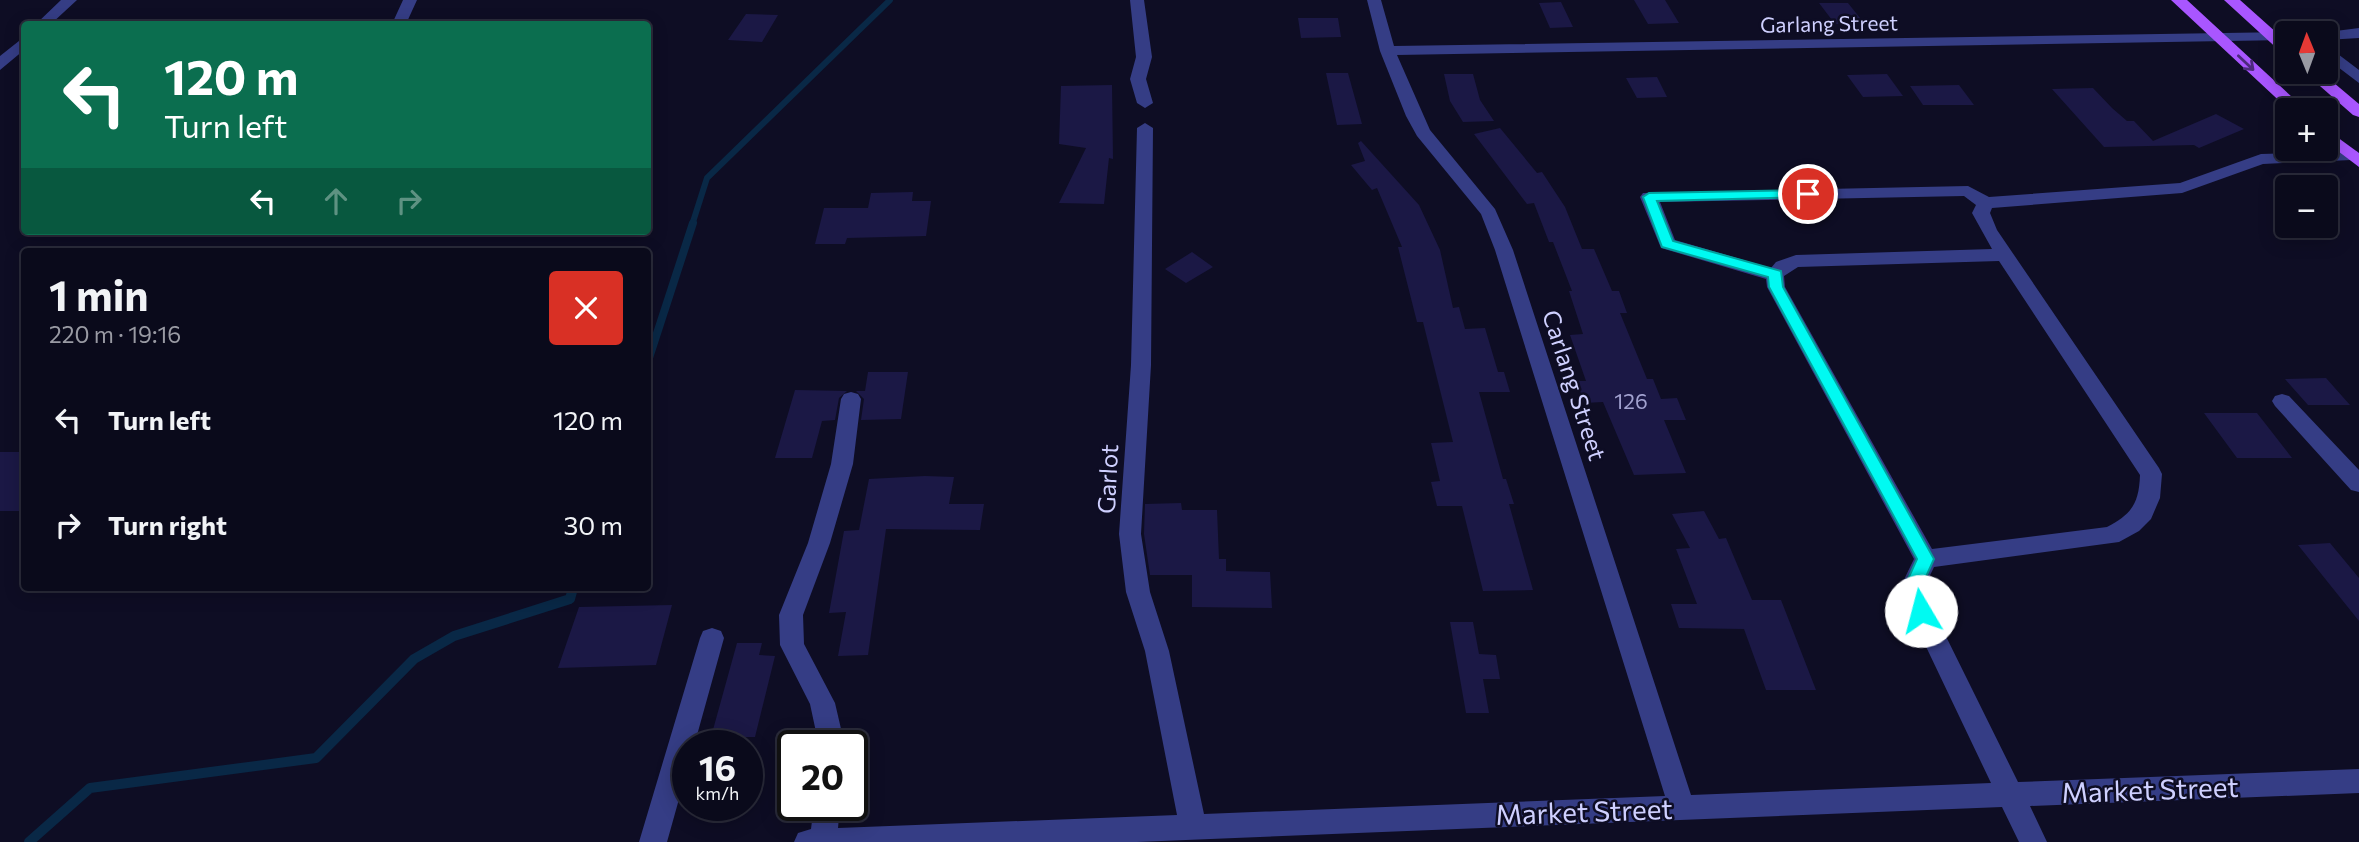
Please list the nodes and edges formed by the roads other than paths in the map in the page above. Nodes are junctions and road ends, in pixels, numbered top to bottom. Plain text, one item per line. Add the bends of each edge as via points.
1 (69, 0) edge
2 (410, 0) edge
3 (1137, 0) edge
4 (1374, 0) edge
5 (2178, 0) edge
6 (2231, 0) edge
7 (46, 21) edge
8 (400, 21) edge
9 (2359, 33) edge
10 (2338, 34) edge
11 (2270, 36) junction
12 (2275, 36) edge
13 (2219, 37) junction
14 (2275, 40) edge
15 (21, 45) edge
16 (1388, 51) junction
17 (2338, 60) edge
18 (0, 65) edge
19 (2359, 78) edge
20 (2326, 84) edge
21 (2338, 84) edge
22 (2359, 84) edge
23 (2285, 98) edge
24 (1145, 103) dead end
25 (2359, 112) edge
26 (1145, 128) dead end
27 (2338, 144) edge
28 (2355, 159) edge
29 (1986, 204) junction
30 (2005, 255) junction
31 (1776, 275) junction
32 (851, 399) dead end
33 (2282, 401) dead end
34 (2359, 484) edge
35 (1926, 559) junction
36 (712, 638) dead end
37 (828, 730) edge
38 (2359, 781) edge
39 (2009, 795) junction
40 (1682, 807) junction
41 (825, 821) edge
42 (1178, 832) edge
43 (822, 841) edge
44 (653, 842) edge
45 (808, 842) edge
46 (2034, 842) edge

1 - 7 street
2 - 8 street
3 - 24 street via 1143,57 1138,79
4 - 16 street, Carlang Street
5 - 13 main road
6 - 11 main road
9 - 10 street
11 - 12 street, Garlang Street
11 - 13 street, Garlang Street
11 - 14 main road
13 - 16 street, Garlang Street
13 -> 23 main road
15 - 18 street
16 - 40 street, Carlang Street via 1423,132 1489,213 1504,250
17 - 19 street
20 - 25 main road
21 - 22 street
26 - 42 street, Garlot via 1141,365 1130,534 1138,592 1157,651
27 - 28 main road
28 - 29 street via 2261,159 2182,188
29 - 30 street via 1981,213
29 - 31 street via 1968,191 1649,197 1667,244
30 - 31 street via 1796,261
30 - 35 street via 2151,474 2151,500 2137,523 2110,536
31 - 35 street via 1776,287
32 - 37 street via 839,477 820,543 791,615 792,645 822,704
33 - 34 street
35 - 39 street via 1912,590
36 - 44 street
38 - 39 street, Market Street
39 - 40 street, Market Street
39 - 46 street
40 - 42 street, Market Street
41 - 43 street
42 - 43 street, Market Street
43 - 45 street, Market Street

